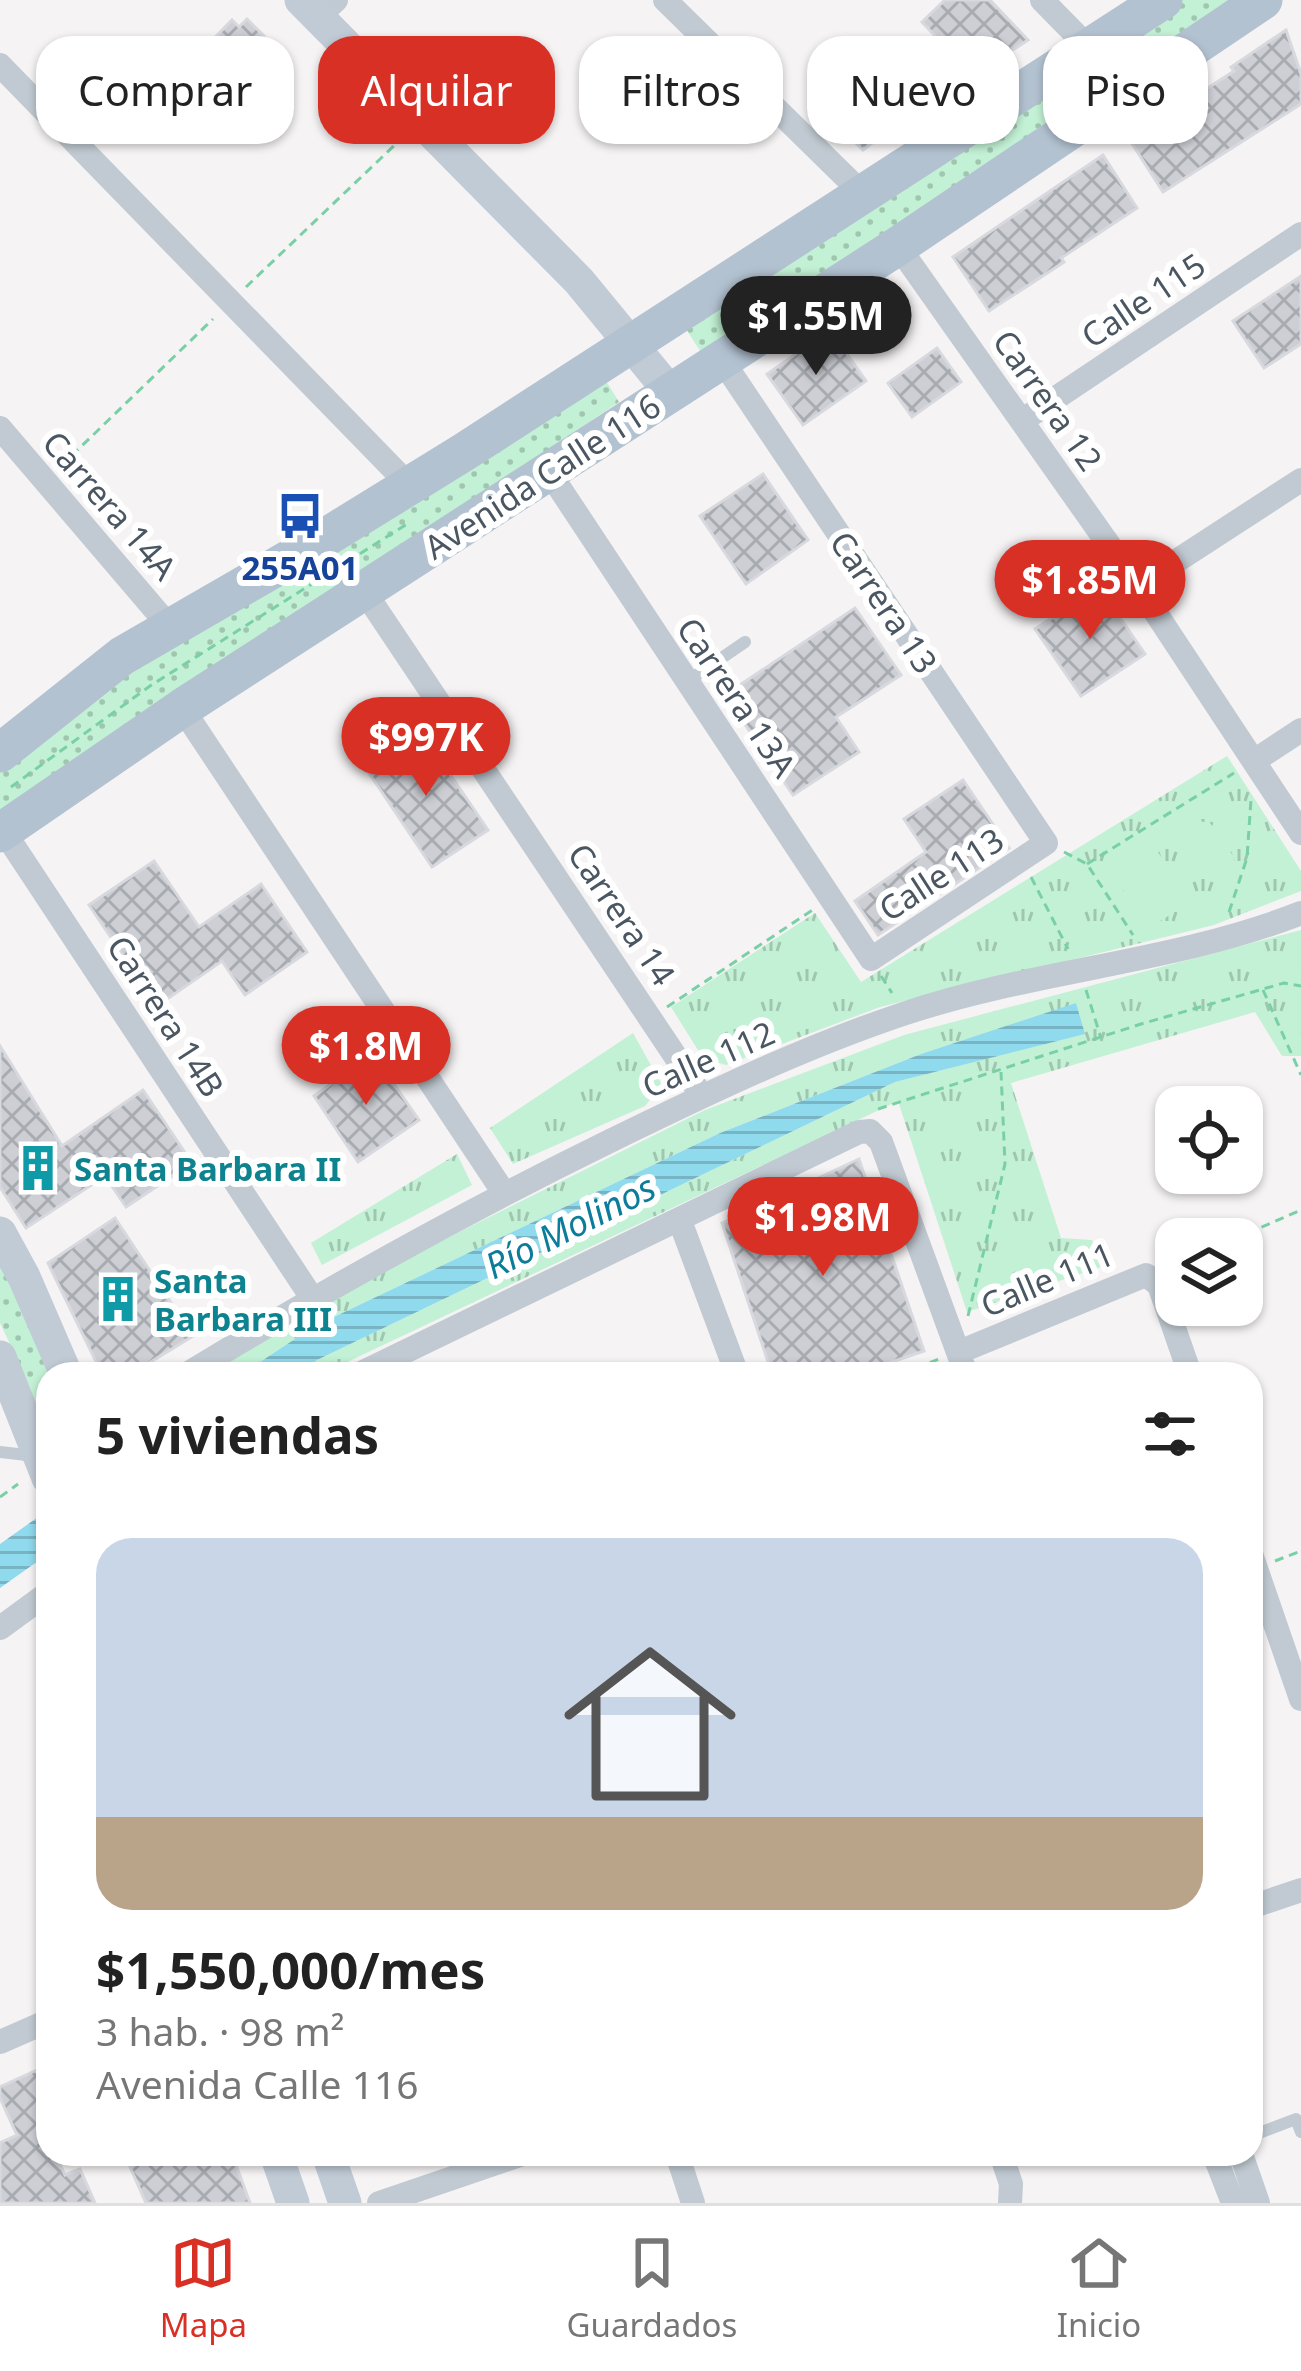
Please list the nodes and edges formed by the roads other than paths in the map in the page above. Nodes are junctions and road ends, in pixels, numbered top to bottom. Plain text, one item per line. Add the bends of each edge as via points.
1 (665, 0) edge
2 (1042, 0) edge
3 (1163, 0) edge
4 (1263, 0) edge
5 (319, 6) edge
6 (1077, 36) edge
7 (1109, 36) edge
8 (0, 64) edge
9 (1043, 80) edge
10 (865, 196) junction
11 (1301, 234) edge
12 (898, 247) junction
13 (632, 345) junction
14 (722, 360) junction
15 (671, 393) junction
16 (1023, 420) junction
17 (0, 428) edge
18 (549, 472) junction
19 (1301, 480) edge
20 (410, 486) junction
21 (1138, 586) junction
22 (364, 591) junction
23 (169, 626) junction
24 (745, 642) dead end
25 (686, 682) junction
26 (182, 708) junction
27 (1301, 730) edge
28 (0, 753) edge
29 (1254, 761) junction
30 (1, 831) edge
31 (1301, 833) edge
32 (1046, 843) joint
33 (1301, 914) edge
34 (871, 959) joint
35 (702, 1096) junction
36 (504, 1193) junction
37 (680, 1221) junction
38 (0, 1233) edge
39 (312, 1298) junction
40 (0, 1357) edge
41 (61, 1362) edge
42 (207, 1362) edge
43 (384, 1362) edge
44 (733, 1362) edge
45 (962, 1362) edge
46 (964, 1362) edge
47 (1186, 1362) edge
48 (36, 1447) edge
49 (0, 1452) edge
50 (36, 1464) edge
51 (1263, 1589) edge
52 (36, 1602) edge
53 (0, 1628) edge
54 (1301, 1699) edge
55 (1301, 1890) edge
56 (1263, 1903) edge
57 (36, 2026) edge
58 (0, 2042) edge
59 (1263, 2131) edge
60 (1301, 2132) edge
61 (280, 2166) edge
62 (332, 2166) edge
63 (493, 2166) edge
64 (681, 2166) edge
65 (1005, 2166) edge
66 (1219, 2166) edge
67 (1245, 2166) edge
68 (410, 2198) edge
69 (293, 2203) edge
70 (345, 2203) edge
71 (379, 2203) edge
72 (693, 2203) edge
73 (1010, 2203) edge
74 (1233, 2203) edge
75 (1258, 2203) edge

1 - 10 street
2 - 6 street
3 - 7 main road, Avenida Calle 116
4 - 12 main road, Avenida Calle 116
5 - 13 street
8 - 20 street
9 - 10 main road, Avenida Calle 116
10 - 13 main road, Avenida Calle 116
11 - 16 street, Calle 115
12 - 14 main road, Avenida Calle 116
12 - 16 street, Carrera 12
13 - 15 street
13 - 20 main road, Avenida Calle 116
14 - 15 main road, Avenida Calle 116
14 - 32 street, Carrera 13
15 - 18 main road, Avenida Calle 116
16 - 21 street, Carrera 12
17 - 23 street, Carrera 14A
18 - 22 main road, Avenida Calle 116
18 - 25 street, Carrera 13A
19 - 21 street
20 - 23 main road, Avenida Calle 116
21 - 29 street, Carrera 12
22 - 26 main road, Avenida Calle 116
22 - 35 street, Carrera 14
23 - 28 main road, Avenida Calle 116
24 - 25 lane
25 - 34 street, Carrera 13A
26 - 30 main road, Avenida Calle 116
26 - 36 street
27 - 29 street
29 - 31 street, Carrera 12
30 - 39 street, Carrera 14B
32 - 34 street, Calle 113
33 - 35 street, Calle 112 via 904,1014
35 - 36 street, Calle 112
36 - 39 street, Calle 112
37 - 43 street
37 - 44 street
37 - 45 street via 870,1131 881,1142
38 - 41 street
39 - 42 street, Calle 112
40 - 48 street
46 - 47 street, Calle 111 via 1139,1276 1159,1285
49 - 50 lane
51 - 54 street
52 - 53 street
55 - 56 street
57 - 58 street
59 - 60 lane via 1296,2119
61 - 69 street
62 - 70 street
63 - 68 street
64 - 72 street
65 - 73 street
66 - 74 street
67 - 75 street
68 - 71 street

